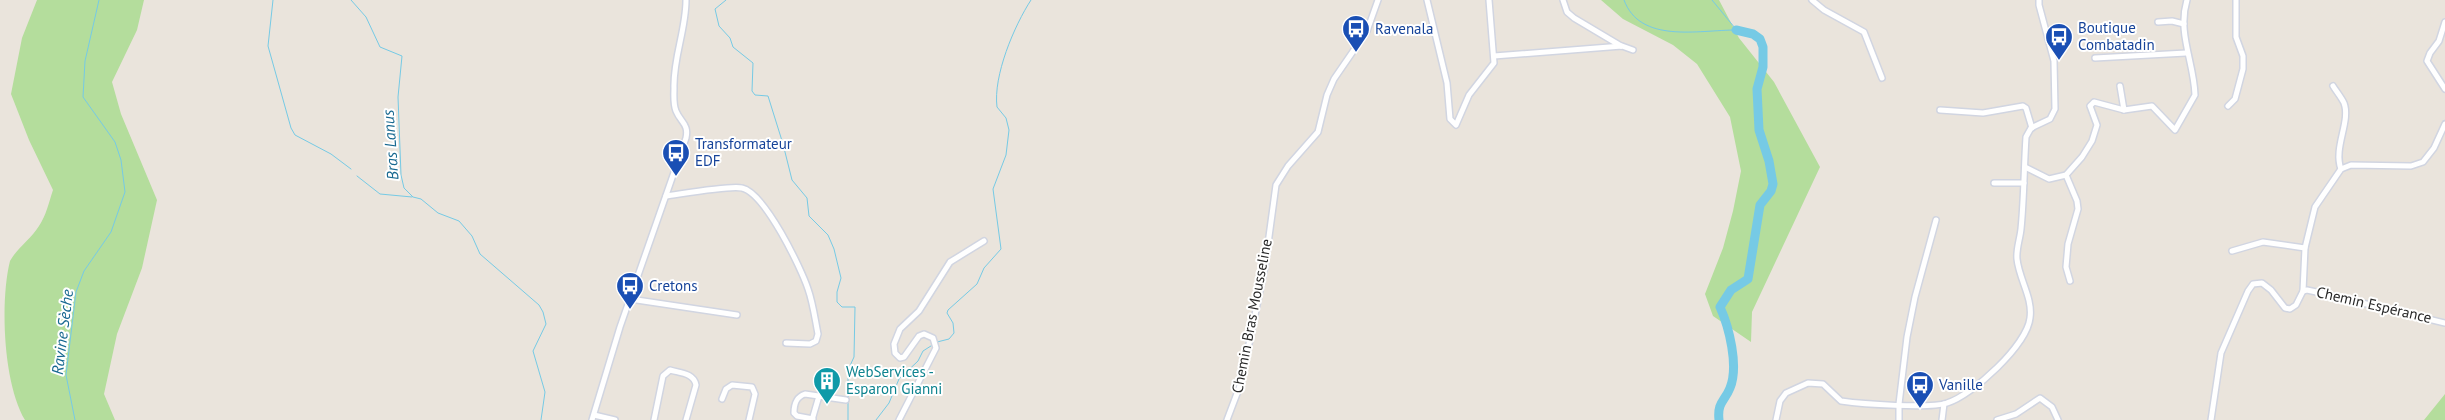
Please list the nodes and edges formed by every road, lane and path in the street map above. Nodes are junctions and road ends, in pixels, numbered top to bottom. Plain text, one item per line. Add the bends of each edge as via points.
1 (686, 0) edge
2 (1378, 0) edge
3 (1427, 0) edge
4 (1488, 0) edge
5 (1563, 0) edge
6 (1812, 0) edge
7 (2039, 0) edge
8 (2187, 0) edge
9 (2236, 0) edge
10 (2158, 22) dead end
11 (2445, 22) edge
12 (2184, 24) junction
13 (1622, 46) junction
14 (1633, 50) dead end
15 (2186, 54) junction
16 (1494, 56) junction
17 (2095, 58) dead end
18 (1882, 78) dead end
19 (2120, 86) dead end
20 (2333, 86) dead end
21 (2445, 89) edge
22 (2228, 106) dead end
23 (1940, 110) dead end
24 (2124, 110) junction
25 (2445, 124) edge
26 (2032, 128) junction
27 (2024, 167) junction
28 (2341, 169) junction
29 (2066, 175) junction
30 (1994, 183) dead end
31 (2024, 183) junction
32 (666, 196) junction
33 (1936, 220) dead end
34 (984, 241) dead end
35 (2306, 248) junction
36 (2232, 251) dead end
37 (2070, 281) dead end
38 (2303, 291) junction
39 (630, 299) junction
40 (737, 315) dead end
41 (2445, 322) edge
42 (786, 342) dead end
43 (819, 396) junction
44 (722, 399) dead end
45 (846, 400) dead end
46 (1898, 404) junction
47 (1944, 404) junction
48 (593, 417) edge
49 (615, 420) edge
50 (654, 420) edge
51 (686, 420) edge
52 (749, 420) edge
53 (812, 420) edge
54 (899, 420) edge
55 (1227, 420) edge
56 (1776, 420) edge
57 (1899, 420) edge
58 (1942, 420) edge
59 (1997, 420) edge
60 (2058, 420) edge
61 (2210, 420) edge

1 - 32 street via 685,20 674,66 674,88 676,110 688,131
2 - 55 street, Chemin Bras Mousseline via 1367,31 1327,95 1318,132 1276,185 1265,266 1241,383
3 - 16 street via 1447,83 1450,119 1456,125 1469,95 1492,66
4 - 16 street
5 - 13 street via 1567,12 1574,18
6 - 18 street via 1864,32
7 - 26 street via 2054,61 2055,109 2050,119
8 - 12 street
9 - 22 street via 2236,37 2243,56 2243,69 2235,99
10 - 12 street
11 - 21 street via 2439,41 2427,61
12 - 15 street
13 - 14 street
13 - 16 street
15 - 17 street
15 - 24 street via 2195,95 2175,130 2155,107
19 - 24 street
20 - 28 street via 2346,110 2339,150
23 - 26 street via 1983,113 2023,106
24 - 29 street via 2092,103 2090,109 2097,125 2096,133 2082,157
25 - 28 street via 2428,157 2417,165 2351,165
26 - 27 street via 2026,138
27 - 29 street via 2049,179
27 - 31 street
28 - 35 street via 2314,207
29 - 37 street via 2078,209 2068,244 2066,267
30 - 31 street
31 - 47 street via 2017,258 2030,308 2026,331 2000,365 1958,398
32 - 39 street
32 - 42 street via 742,188 761,204 792,250 808,290 818,334 816,341 810,344
33 - 46 street via 1915,296
34 - 54 street via 950,262 919,311 898,332 894,344 895,353 900,358 924,334 933,338 936,348
35 - 36 street via 2262,242
35 - 38 street
38 - 41 street, Chemin Espérance via 2315,291
38 - 61 street via 2296,306 2287,309 2265,284 2257,283 2250,287 2221,353
39 - 40 street
39 - 48 street
43 - 45 street
43 - 53 street
43 - 53 street via 804,394 796,400 795,414
44 - 52 street via 726,389 732,385 752,387 755,394
46 - 47 street
46 - 56 street via 1841,402 1823,384 1808,382 1786,393 1780,401
46 - 57 street
47 - 58 street
48 - 49 street
50 - 51 street via 663,376 670,370 692,376 695,380
59 - 60 street via 2016,414 2040,398 2052,407

